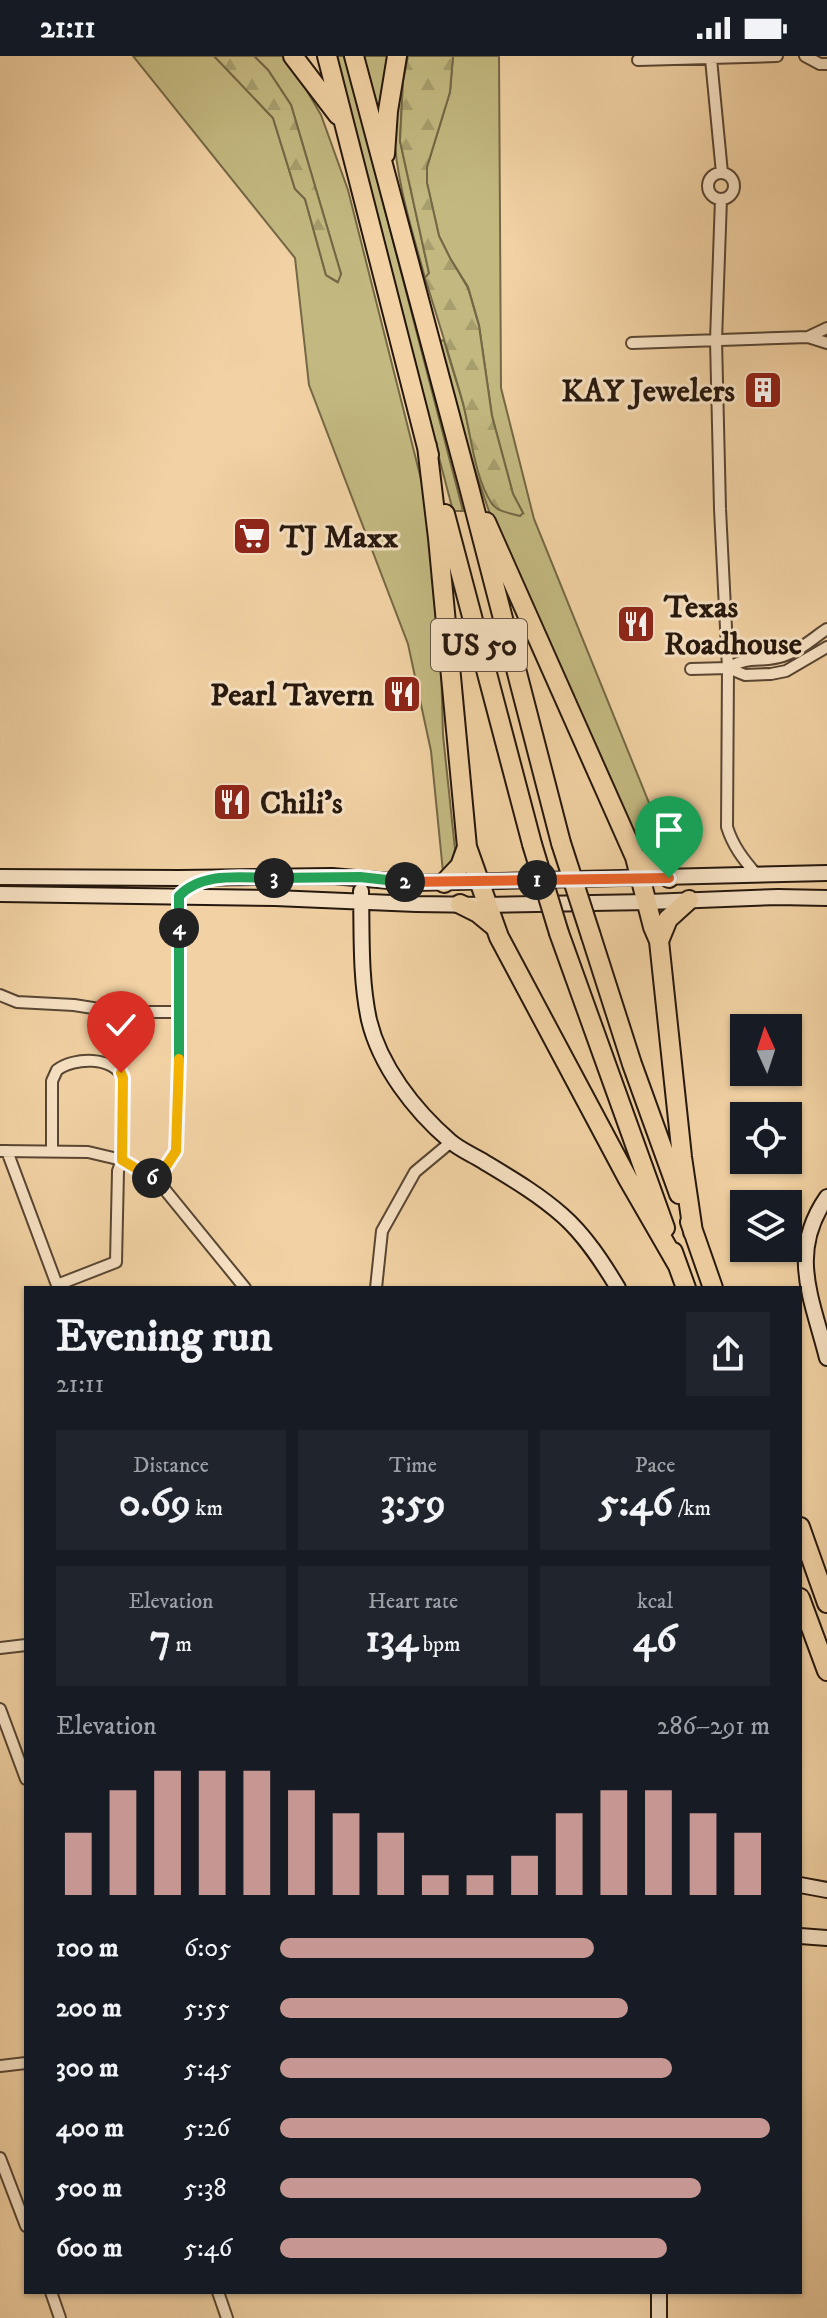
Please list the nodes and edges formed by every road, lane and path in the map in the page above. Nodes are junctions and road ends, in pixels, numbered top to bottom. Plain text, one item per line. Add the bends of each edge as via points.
1 (293, 56) edge
2 (327, 56) edge
3 (354, 56) edge
4 (397, 56) edge
5 (777, 56) edge
6 (805, 56) edge
7 (711, 59) junction
8 (638, 60) dead end
9 (827, 64) edge
10 (345, 124) junction
11 (384, 173) junction
12 (722, 173) junction
13 (721, 199) junction
14 (827, 328) edge
15 (808, 337) junction
16 (716, 340) junction
17 (632, 343) dead end
18 (827, 343) edge
19 (427, 446) junction
20 (469, 487) junction
21 (827, 629) edge
22 (827, 647) edge
23 (728, 668) junction
24 (691, 669) dead end
25 (467, 847) junction
26 (635, 857) junction
27 (827, 873) edge
28 (756, 874) junction
29 (0, 877) edge
30 (360, 877) junction
31 (212, 878) junction
32 (669, 878) junction
33 (640, 879) junction
34 (479, 881) junction
35 (444, 883) junction
36 (0, 894) edge
37 (179, 896) junction
38 (827, 898) edge
39 (361, 900) junction
40 (689, 900) junction
41 (648, 902) junction
42 (460, 904) junction
43 (486, 905) junction
44 (495, 927) junction
45 (659, 941) junction
46 (0, 995) edge
47 (179, 1012) junction
48 (451, 1142) junction
49 (4, 1151) edge
50 (52, 1151) junction
51 (122, 1160) junction
52 (157, 1180) junction
53 (827, 1197) edge
54 (693, 1232) junction
55 (677, 1264) junction
56 (243, 1286) edge
57 (376, 1286) edge
58 (617, 1286) edge
59 (685, 1286) edge
60 (712, 1286) edge
61 (822, 1314) edge
62 (827, 1358) edge
63 (802, 1533) edge
64 (802, 1603) edge
65 (827, 1603) edge
66 (24, 1645) edge
67 (0, 1648) edge
68 (827, 1671) edge
69 (0, 1709) edge
70 (24, 1774) edge
71 (802, 1885) edge
72 (827, 1890) edge
73 (802, 1936) edge
74 (827, 1938) edge
75 (24, 2063) edge
76 (0, 2066) edge
77 (0, 2158) edge
78 (24, 2221) edge
79 (52, 2294) edge
80 (219, 2294) edge
81 (659, 2294) edge
82 (60, 2318) edge
83 (227, 2318) edge
84 (659, 2318) edge

1 - 10 highway, US 50
2 - 10 highway
3 - 11 highway, US 50
4 - 11 highway
5 - 7 street
6 - 9 street
7 - 8 street
7 - 12 street
10 - 19 highway, US 50
11 - 20 highway, US 50
12 - 13 street via 734,185
12 - 13 street via 714,175 709,186
13 - 16 street
14 - 15 street
15 - 16 street
15 - 18 street
16 - 17 street
16 - 23 street
19 - 25 highway
19 - 55 highway, US 50, bridge via 559,933
20 - 26 highway
20 - 54 highway, US 50, bridge via 561,843
21 - 23 street via 783,656 740,660
22 - 23 street via 786,671 745,675
23 - 24 street
23 - 28 street via 727,827
25 - 34 highway
25 - 35 highway via 460,866
26 - 32 highway
26 - 33 highway
27 - 28 main road
28 - 32 main road
29 - 31 main road
30 - 31 main road
30 - 35 main road
30 - 39 main road
31 - 37 main road
32 - 33 main road
33 - 34 main road
33 - 41 highway
34 - 35 main road
34 - 43 highway
36 - 37 main road
37 - 39 main road
37 - 47 street
38 - 40 main road
39 - 42 main road
39 - 48 main road via 364,986 381,1053 414,1104
40 - 41 main road
40 - 45 highway via 668,919
41 - 43 main road
41 - 45 highway
42 - 43 main road
42 - 44 highway
43 - 44 highway
44 - 55 highway
45 - 54 highway
46 - 47 street via 17,1002 118,1012
47 - 52 street via 176,1151
48 - 57 street via 415,1172 382,1231
48 - 58 main road via 565,1217
49 - 50 street
49 - 51 street via 57,1285 116,1262
50 - 51 street
50 - 51 street via 54,1074 73,1062 104,1062 123,1078
51 - 52 street
52 - 56 street
53 - 61 main road via 805,1249 808,1287
54 - 60 highway, US 50
55 - 59 highway, US 50
61 - 62 main road
63 - 65 highway
64 - 68 highway
66 - 67 street
69 - 70 street
71 - 72 main road
73 - 74 main road
75 - 76 street
77 - 78 street
79 - 82 street
80 - 83 street
81 - 84 main road

